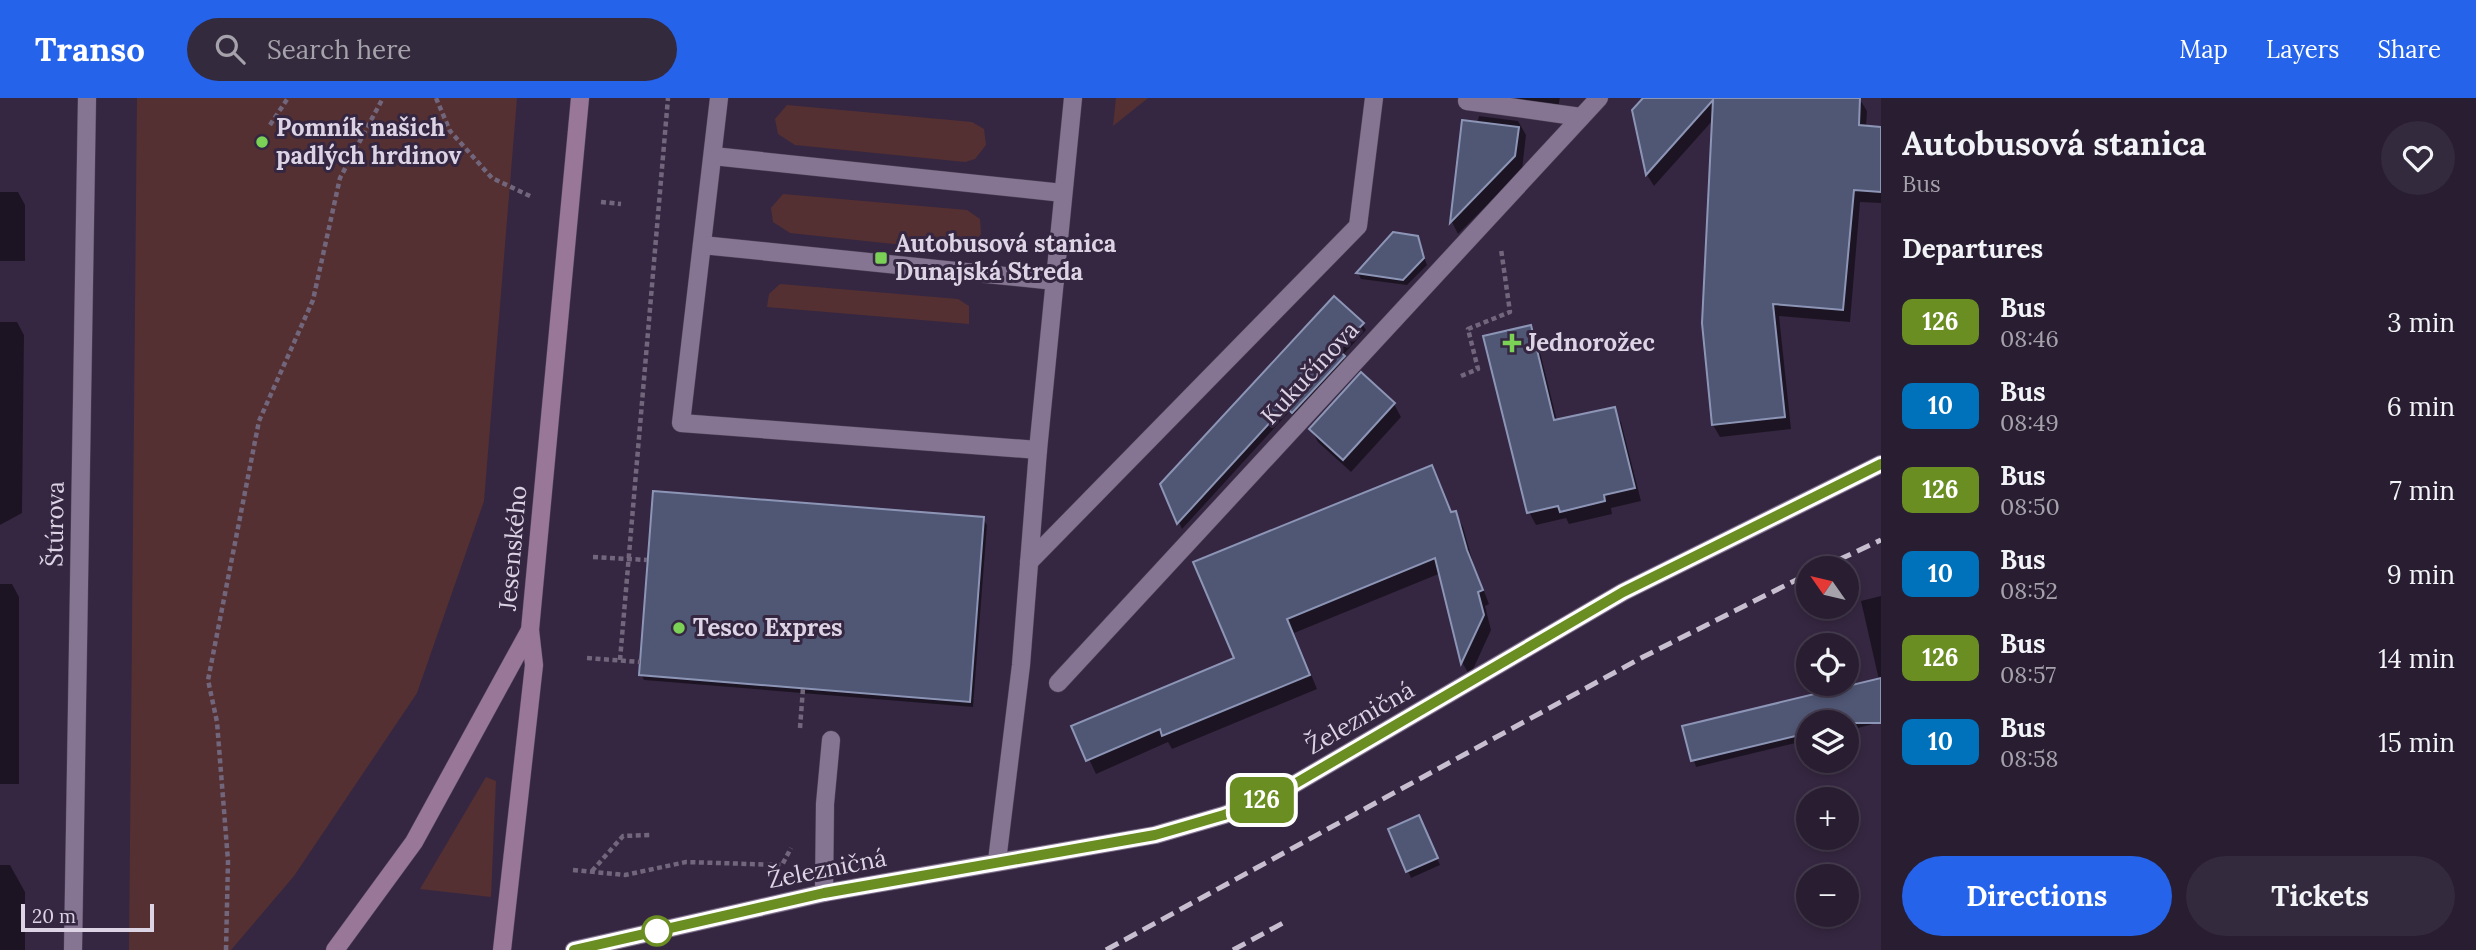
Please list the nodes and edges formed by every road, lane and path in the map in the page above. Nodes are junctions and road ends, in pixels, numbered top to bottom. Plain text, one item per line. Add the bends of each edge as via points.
1 (87, 98) edge
2 (288, 98) edge
3 (383, 98) edge
4 (436, 98) edge
5 (580, 98) edge
6 (668, 98) edge
7 (719, 98) edge
8 (1073, 98) edge
9 (1374, 98) edge
10 (1599, 98) edge
11 (1467, 101) dead end
12 (1581, 117) junction
13 (271, 125) dead end
14 (713, 156) junction
15 (1063, 193) junction
16 (531, 197) dead end
17 (601, 202) dead end
18 (621, 204) dead end
19 (1485, 219) junction
20 (702, 245) junction
21 (1055, 281) junction
22 (1461, 376) dead end
23 (1038, 450) junction
24 (1881, 464) edge
25 (593, 557) dead end
26 (629, 559) junction
27 (648, 560) dead end
28 (1028, 562) junction
29 (530, 630) junction
30 (587, 658) dead end
31 (620, 660) junction
32 (640, 662) dead end
33 (1058, 683) dead end
34 (803, 688) dead end
35 (799, 739) dead end
36 (831, 740) dead end
37 (650, 835) dead end
38 (793, 843) dead end
39 (997, 862) junction
40 (573, 870) dead end
41 (592, 871) junction
42 (824, 893) junction
43 (73, 950) edge
44 (226, 950) edge
45 (335, 950) edge
46 (502, 950) edge
47 (574, 950) edge

1 - 43 street, Štúrova
2 - 13 path
3 - 44 path via 340,178 313,300 259,421 208,680 218,722 228,861
4 - 16 path via 450,131 492,177
5 - 29 street, Jesenského
6 - 26 path
7 - 14 street
8 - 15 street
9 - 28 street via 1358,226
10 - 12 street, Kukučínova
11 - 12 street
12 - 19 street, Kukučínova
14 - 15 street
14 - 20 street
15 - 21 street
17 - 18 path
19 - 22 path via 1500,239 1510,312 1468,329 1478,369
19 - 33 street, Kukučínova
20 - 21 street
20 - 23 street via 681,423
21 - 23 street
23 - 28 street
24 - 39 street, Železničná via 1623,592 1274,796 1155,835
25 - 26 path
26 - 27 path
26 - 31 path
28 - 39 street via 1021,665
29 - 45 street, Jesenského via 414,842
29 - 46 street via 534,665
30 - 31 path
31 - 32 path
34 - 35 path
36 - 42 street
37 - 41 path via 622,836
38 - 41 path via 782,865 686,862 625,875
39 - 42 street, Železničná
40 - 41 path
42 - 47 street, Železničná

